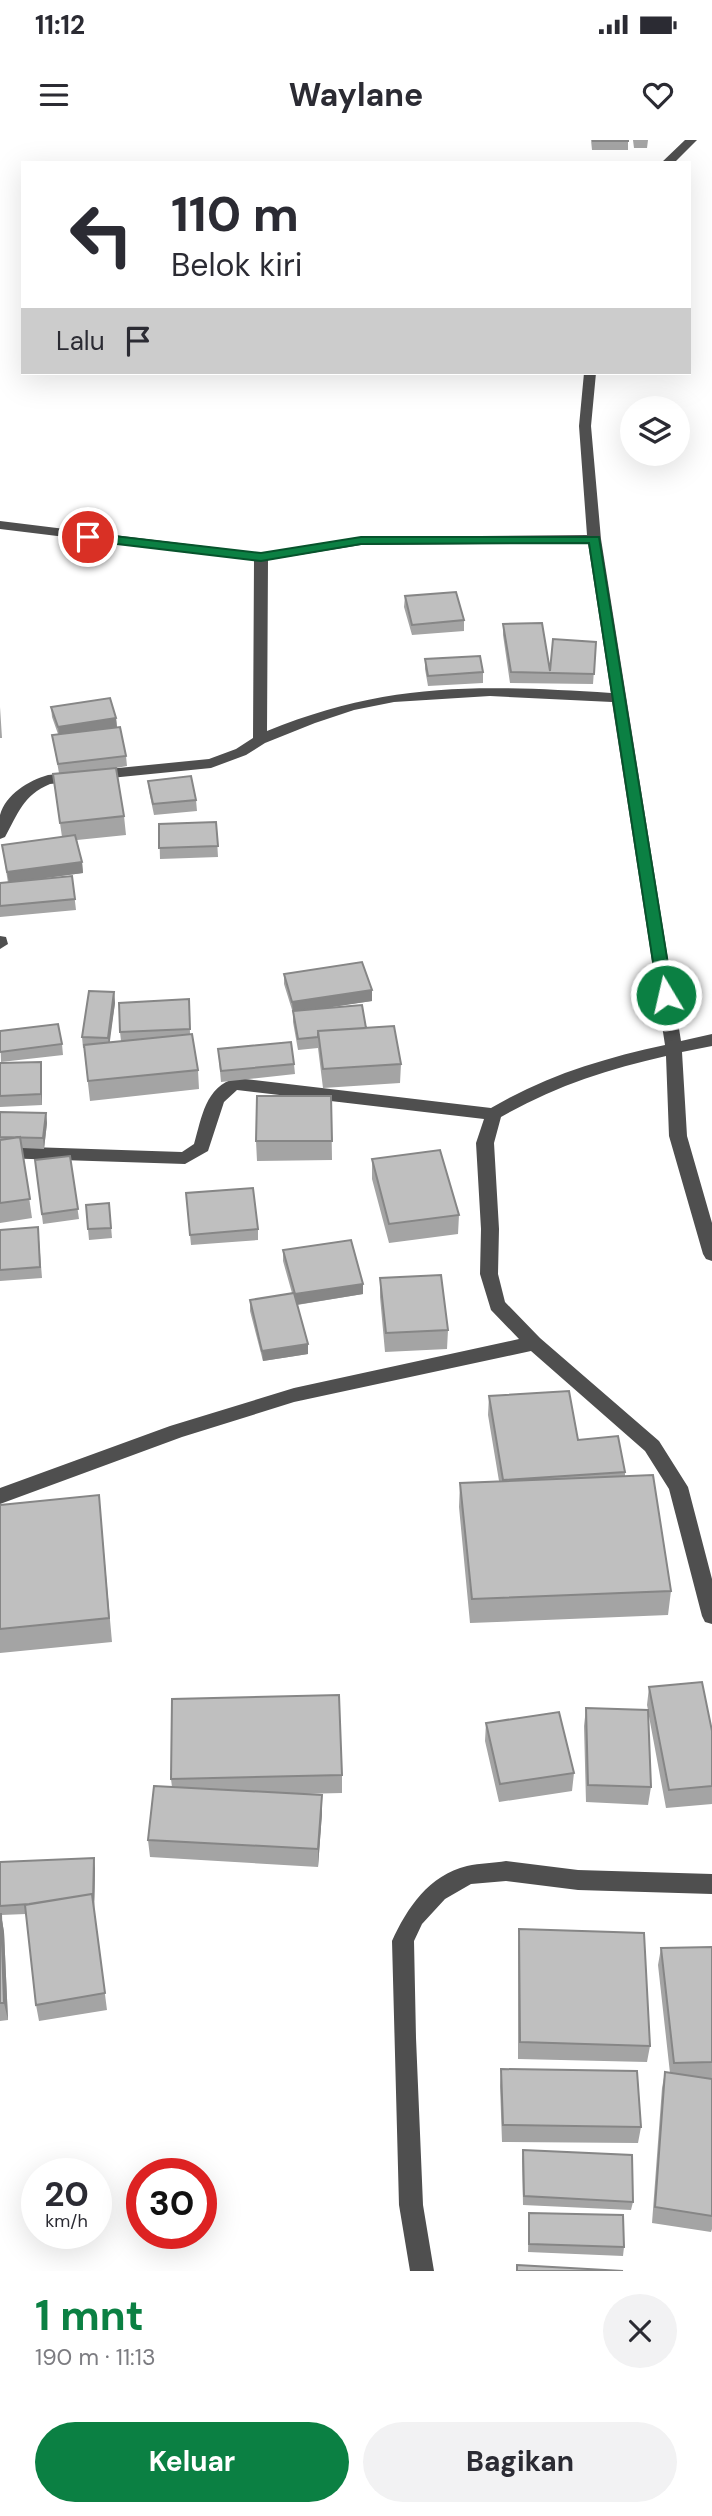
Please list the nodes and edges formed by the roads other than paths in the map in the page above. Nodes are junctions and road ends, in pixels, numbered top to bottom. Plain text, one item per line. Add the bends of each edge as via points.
1 (691, 140) edge
2 (669, 161) edge
3 (590, 375) edge
4 (0, 525) edge
5 (594, 539) junction
6 (261, 557) junction
7 (619, 698) junction
8 (260, 740) junction
9 (0, 834) edge
10 (712, 1040) edge
11 (674, 1049) junction
12 (494, 1114) junction
13 (0, 1152) edge
14 (712, 1254) edge
15 (534, 1343) junction
16 (0, 1496) edge
17 (712, 1616) edge
18 (712, 1884) edge
19 (422, 2271) edge

1 - 2 street
3 - 5 street via 585,426
4 - 6 street
5 - 6 street via 361,541
5 - 7 street
6 - 8 street
7 - 8 street via 471,692 406,697 361,705
7 - 11 street
8 - 9 street via 211,763 28,786
10 - 11 street
11 - 12 street via 569,1076 524,1094
11 - 14 street via 678,1136
12 - 13 street via 236,1084 219,1093 202,1147 185,1158
12 - 15 street via 485,1143 489,1274 497,1305
15 - 16 street via 294,1395 177,1431
15 - 17 street via 652,1446 678,1487
18 - 19 street via 578,1880 506,1871 468,1875 437,1892 414,1917 403,1941 411,2205

